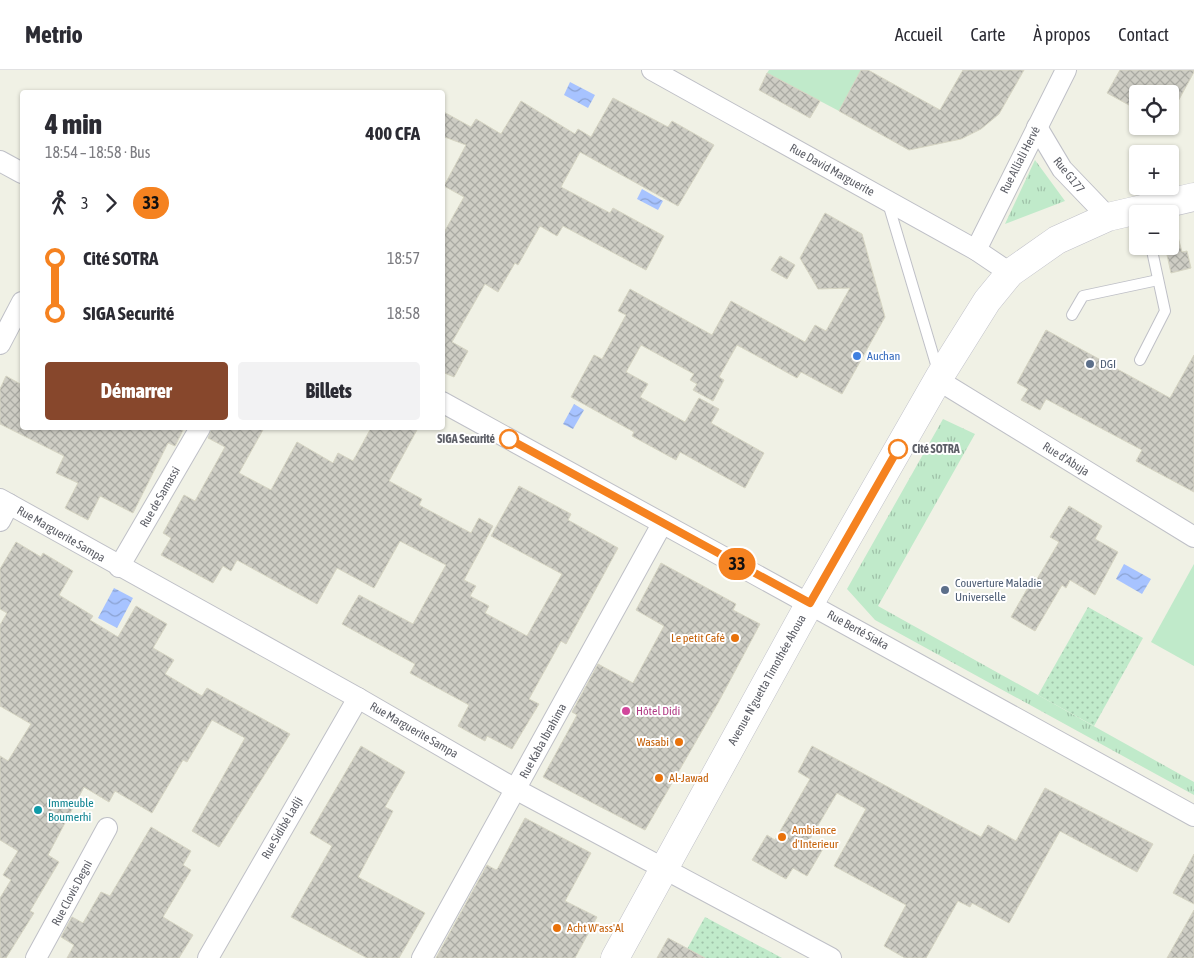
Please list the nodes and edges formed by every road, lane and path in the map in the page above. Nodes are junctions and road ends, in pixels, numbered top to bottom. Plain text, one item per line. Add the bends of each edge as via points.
1 (652, 70) edge
2 (1066, 70) edge
3 (1037, 127) junction
4 (0, 161) edge
5 (20, 172) edge
6 (1194, 197) edge
7 (888, 202) junction
8 (1167, 205) edge
9 (1129, 214) edge
10 (1108, 217) junction
11 (976, 250) junction
12 (1153, 255) edge
13 (1010, 273) junction
14 (1158, 280) junction
15 (20, 306) edge
16 (1072, 316) dead end
17 (0, 344) edge
18 (1140, 360) dead end
19 (938, 378) junction
20 (445, 404) edge
21 (199, 430) edge
22 (3, 508) edge
23 (662, 524) junction
24 (1194, 537) edge
25 (119, 567) junction
26 (810, 603) junction
27 (358, 698) junction
28 (517, 790) junction
29 (1194, 816) edge
30 (107, 828) dead end
31 (663, 869) junction
32 (825, 956) edge
33 (36, 958) edge
34 (208, 958) edge
35 (422, 958) edge
36 (614, 958) edge

1 - 7 street, Rue David Marguerite
2 - 3 street, Rue Alliali Hervé
3 - 10 street, Rue G177 via 1062,169
3 - 11 street, Rue Alliali Hervé
4 - 5 street
6 - 8 street, Avenue N'guetta Timothée Ahoua
7 - 11 street, Rue David Marguerite
7 - 19 lane
9 - 10 street, Avenue N'guetta Timothée Ahoua
10 - 13 street, Avenue N'guetta Timothée Ahoua via 1058,240
11 - 13 street, Rue David Marguerite
12 - 14 lane
13 - 19 street, Avenue N'guetta Timothée Ahoua via 987,301
14 - 16 lane via 1083,296
14 - 18 lane via 1165,311
15 - 17 street
19 - 24 street, Rue d'Abuja
19 - 26 street, Avenue N'guetta Timothée Ahoua
20 - 23 street, Rue Berté Siaka
21 - 25 street, Rue de Samassi
22 - 25 street, Rue Marguerite Sampa
23 - 26 street, Rue Berté Siaka
23 - 28 street, Rue Kaba Ibrahima
25 - 27 street, Rue Marguerite Sampa
26 - 29 street, Rue Berté Siaka
26 - 31 street, Avenue N'guetta Timothée Ahoua
27 - 28 street, Rue Marguerite Sampa
27 - 34 street, Rue Sidibé Ladji
28 - 31 street, Rue Marguerite Sampa
28 - 35 street, Rue Kaba Ibrahima
30 - 33 street, Rue Clovis Degni
31 - 32 street, Rue Marguerite Sampa
31 - 36 street, Avenue N'guetta Timothée Ahoua

